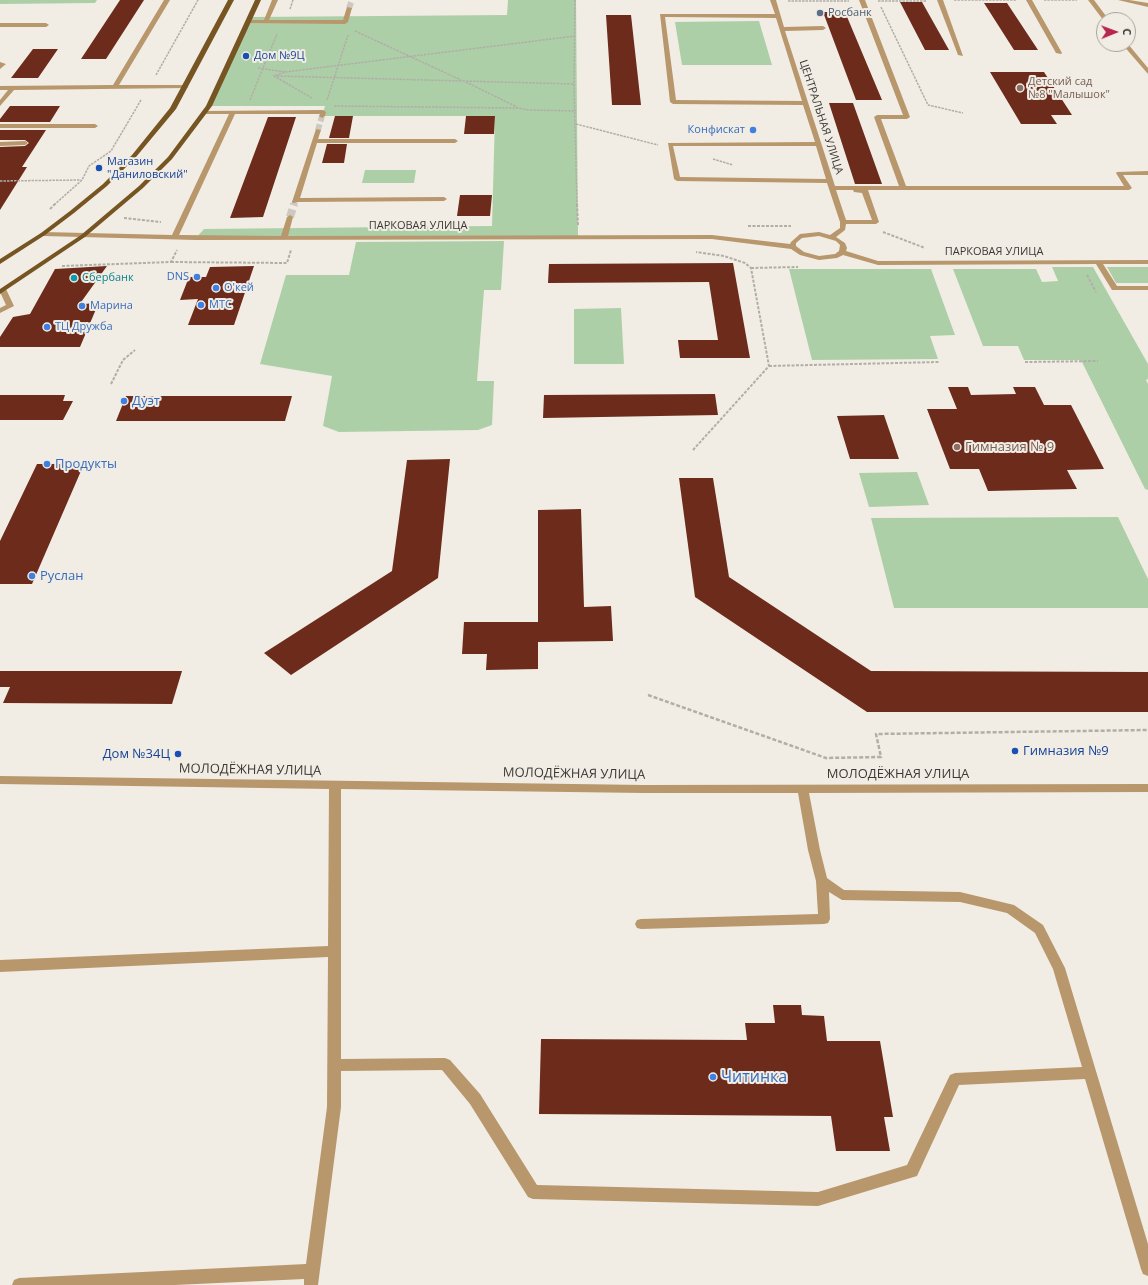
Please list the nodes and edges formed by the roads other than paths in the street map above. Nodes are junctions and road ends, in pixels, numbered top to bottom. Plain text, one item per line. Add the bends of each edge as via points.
1 (167, 0) edge
2 (231, 0) edge
3 (258, 0) edge
4 (275, 0) edge
5 (773, 0) edge
6 (859, 0) edge
7 (940, 0) edge
8 (1029, 0) edge
9 (1121, 0) edge
10 (1092, 1) edge
11 (1148, 5) edge
12 (349, 8) tunnel mouth
13 (1100, 12) edge
14 (778, 16) junction
15 (248, 22) junction
16 (266, 22) junction
17 (0, 25) edge
18 (46, 25) dead end
19 (823, 28) dead end
20 (782, 29) junction
21 (1132, 52) edge
22 (1060, 53) dead end
23 (961, 55) dead end
24 (0, 64) edge
25 (0, 67) edge
26 (1148, 72) edge
27 (115, 87) junction
28 (185, 87) junction
29 (0, 88) edge
30 (12, 88) junction
31 (805, 103) junction
32 (0, 104) edge
33 (205, 112) junction
34 (232, 113) junction
35 (322, 114) road end
36 (0, 126) edge
37 (95, 126) dead end
38 (318, 130) tunnel mouth
39 (314, 141) junction
40 (455, 141) dead end
41 (25, 143) dead end
42 (0, 144) edge
43 (817, 144) junction
44 (1148, 173) edge
45 (832, 187) junction
46 (903, 188) junction
47 (444, 199) dead end
48 (290, 217) tunnel mouth
49 (843, 222) junction
50 (43, 234) junction
51 (84, 236) junction
52 (175, 237) junction
53 (284, 237) junction
54 (832, 237) junction
55 (794, 247) junction
56 (842, 252) junction
57 (0, 262) edge
58 (1098, 262) junction
59 (1148, 262) edge
60 (1148, 288) edge
61 (2, 292) edge
62 (0, 312) edge
63 (0, 780) edge
64 (335, 785) junction
65 (1148, 788) edge
66 (803, 789) junction
67 (822, 881) junction
68 (641, 924) dead end
69 (334, 951) junction
70 (0, 966) edge
71 (334, 1065) junction
72 (1090, 1073) junction
73 (1148, 1269) edge
74 (312, 1278) edge
75 (19, 1285) edge

1 - 27 street
2 - 28 main road
3 - 15 main road
4 - 16 street
5 - 14 street, ЦЕНТРАЛЬНАЯ УЛИЦА
6 - 46 street via 907,116 877,117
7 - 23 street
8 - 22 street
9 - 11 street
10 - 13 street
12 - 16 street via 345,22
14 - 20 street, ЦЕНТРАЛЬНАЯ УЛИЦА
14 - 31 street via 662,15 673,102
15 - 16 street
15 - 33 main road
17 - 18 street
19 - 20 street
20 - 31 street, ЦЕНТРАЛЬНАЯ УЛИЦА
21 - 26 street
24 - 25 street via 3,64
27 - 28 street
27 - 30 street
28 - 50 main road via 169,114 134,156 105,185
29 - 30 street
30 - 32 street
31 - 43 street, ЦЕНТРАЛЬНАЯ УЛИЦА
33 - 34 street
33 - 51 main road via 170,158
34 - 35 street
34 - 52 street
36 - 37 street
38 - 39 street
39 - 40 street
39 - 47 street via 295,201
41 - 42 street
43 - 45 street, ЦЕНТРАЛЬНАЯ УЛИЦА
43 - 45 street via 670,144 677,179
44 - 46 street via 1119,173 1130,188
45 - 46 street
45 - 49 street, ЦЕНТРАЛЬНАЯ УЛИЦА
45 - 49 street via 865,191 876,222
48 - 53 street
49 - 54 street via 842,229
50 - 51 street, ПАРКОВАЯ УЛИЦА
50 - 57 main road
51 - 52 street, ПАРКОВАЯ УЛИЦА
51 - 61 main road
52 - 53 street, ПАРКОВАЯ УЛИЦА
53 - 55 street, ПАРКОВАЯ УЛИЦА via 712,237
54 - 55 street via 819,234 805,235 796,239
54 - 56 street via 843,244
55 - 56 street via 802,254 820,258 833,257
56 - 58 street, ПАРКОВАЯ УЛИЦА via 878,263
58 - 59 street, ПАРКОВАЯ УЛИЦА
58 - 60 street via 1115,288
61 - 62 street via 10,306
63 - 64 street, МОЛОДЁЖНАЯ УЛИЦА
64 - 66 street, МОЛОДЁЖНАЯ УЛИЦА
64 - 69 street
65 - 66 street, МОЛОДЁЖНАЯ УЛИЦА
66 - 67 street
67 - 68 street via 824,919
67 - 72 street via 842,895 960,897 1010,909 1039,929 1059,968
69 - 70 street
69 - 71 street
71 - 72 street via 445,1064 475,1099 533,1192 818,1199 912,1171 955,1079
71 - 74 street via 334,1107
72 - 73 street
74 - 75 street

